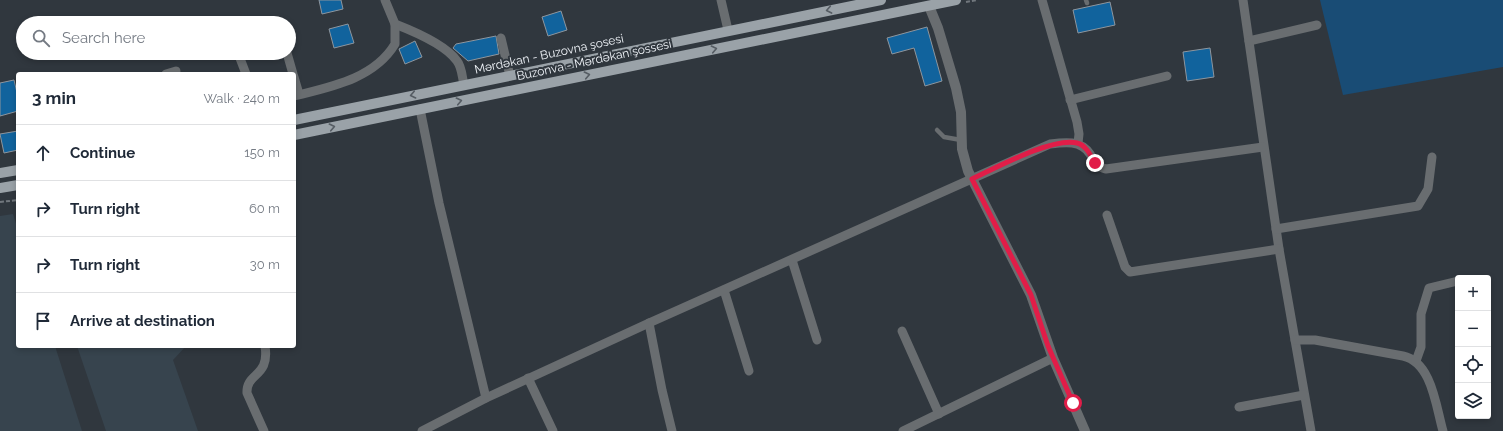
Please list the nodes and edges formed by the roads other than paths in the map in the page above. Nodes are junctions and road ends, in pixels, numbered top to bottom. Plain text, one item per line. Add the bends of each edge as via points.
1 (385, 0) edge
2 (720, 0) edge
3 (881, 0) edge
4 (956, 0) edge
5 (1042, 0) edge
6 (1243, 0) edge
7 (927, 3) edge
8 (395, 24) junction
9 (1317, 25) dead end
10 (728, 30) junction
11 (501, 38) dead end
12 (1248, 41) junction
13 (241, 60) edge
14 (289, 60) edge
15 (176, 71) dead end
16 (173, 72) edge
17 (245, 72) edge
18 (292, 72) edge
19 (510, 76) junction
20 (1167, 76) dead end
21 (464, 85) junction
22 (296, 95) edge
23 (1070, 100) junction
24 (420, 109) junction
25 (296, 120) edge
26 (937, 130) dead end
27 (296, 135) edge
28 (961, 140) junction
29 (1078, 143) junction
30 (1263, 147) junction
31 (1432, 157) dead end
32 (16, 170) edge
33 (0, 173) edge
34 (972, 179) junction
35 (16, 186) edge
36 (0, 188) edge
37 (1108, 215) dead end
38 (1276, 229) junction
39 (1279, 249) junction
40 (792, 260) junction
41 (1455, 282) edge
42 (724, 290) junction
43 (649, 323) junction
44 (902, 331) dead end
45 (817, 340) dead end
46 (1295, 340) junction
47 (265, 348) edge
48 (1053, 358) junction
49 (1416, 361) junction
50 (749, 372) dead end
51 (528, 378) junction
52 (1304, 395) junction
53 (486, 398) junction
54 (1238, 407) dead end
55 (939, 414) junction
56 (264, 431) edge
57 (422, 431) edge
58 (553, 431) edge
59 (672, 431) edge
60 (903, 431) edge
61 (1085, 431) edge
62 (1311, 431) edge
63 (1443, 431) edge

1 - 8 street
2 - 10 street
3 -> 10 main road, Mərdəkan - Buzovna şosesi
4 - 7 main road
5 - 23 street
6 - 12 street
24 -> 7 main road, Buzonva - Mərdəkan şossesi via 900,11
7 - 28 street via 938,28 956,88 961,112
8 - 21 street via 421,34 452,55 460,67
8 - 22 street via 395,44 373,67 348,81
9 - 12 street
10 - 19 main road, Mərdəkan - Buzovna şosesi
11 - 19 street
12 - 30 street
13 - 17 street
14 - 18 street
15 - 16 street
19 - 21 main road, Mərdəkan - Buzovna şosesi
20 - 23 street
21 -> 25 main road, Mərdəkan - Buzovna şosesi
23 - 29 street via 1079,134
27 -> 24 main road, Buzonva - Mərdəkan şossesi
24 - 53 street via 439,203
26 - 28 lane via 944,137
28 - 34 street
29 - 30 street via 1095,163 1106,169
29 - 34 street via 1050,144
30 - 38 street
31 - 38 street via 1428,189 1418,206
32 - 33 main road
34 - 40 street
34 - 48 street via 1031,295
35 - 36 main road
37 - 39 street via 1125,268 1130,272
38 - 39 street
39 - 46 street
40 - 42 street
40 - 45 street
41 - 49 street via 1430,288 1421,314 1421,347
42 - 43 street
42 - 50 street
43 - 51 street
43 - 59 street
44 - 55 street
46 - 49 street via 1314,340 1409,357
46 - 52 street
47 - 56 street via 264,367 247,387 247,393
48 - 55 street
48 - 61 street
49 - 63 street via 1425,372
51 - 53 street
51 - 58 street
52 - 54 street
52 - 62 street
53 - 57 street
55 - 60 street

